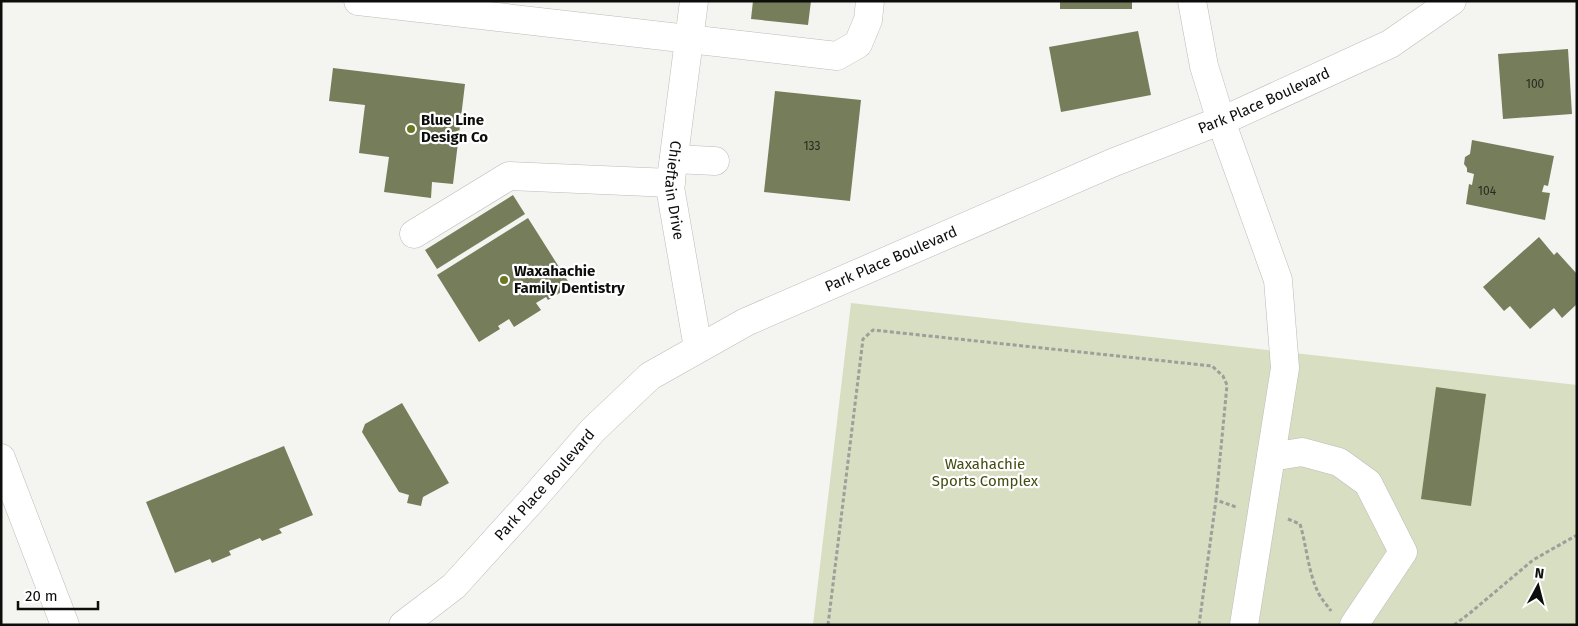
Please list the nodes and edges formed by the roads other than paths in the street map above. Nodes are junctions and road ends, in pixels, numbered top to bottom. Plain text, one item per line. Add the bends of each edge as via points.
1 (358, 1) edge
2 (694, 1) edge
3 (870, 1) edge
4 (1192, 1) edge
5 (1452, 1) edge
6 (689, 40) junction
7 (1221, 121) junction
8 (715, 161) dead end
9 (672, 171) junction
10 (414, 234) dead end
11 (698, 348) junction
12 (1271, 456) junction
13 (1, 458) edge
14 (1343, 618) edge
15 (66, 625) edge
16 (403, 625) edge
17 (1244, 625) edge

1 - 6 street
2 - 6 street, Chieftain Drive
3 - 6 street via 868,20 858,44 837,56
4 - 7 street via 1204,66
5 - 7 street, Park Place Boulevard via 1390,44
6 - 9 street, Chieftain Drive
7 - 11 street, Park Place Boulevard via 1112,163 746,322
7 - 12 street via 1278,280 1285,368
8 - 9 street
9 - 10 street via 510,176
9 - 11 street, Chieftain Drive via 670,187
11 - 16 street, Park Place Boulevard via 650,376 600,423 454,586
12 - 14 street via 1302,452 1338,462 1368,483 1403,552
12 - 17 street
13 - 15 street

